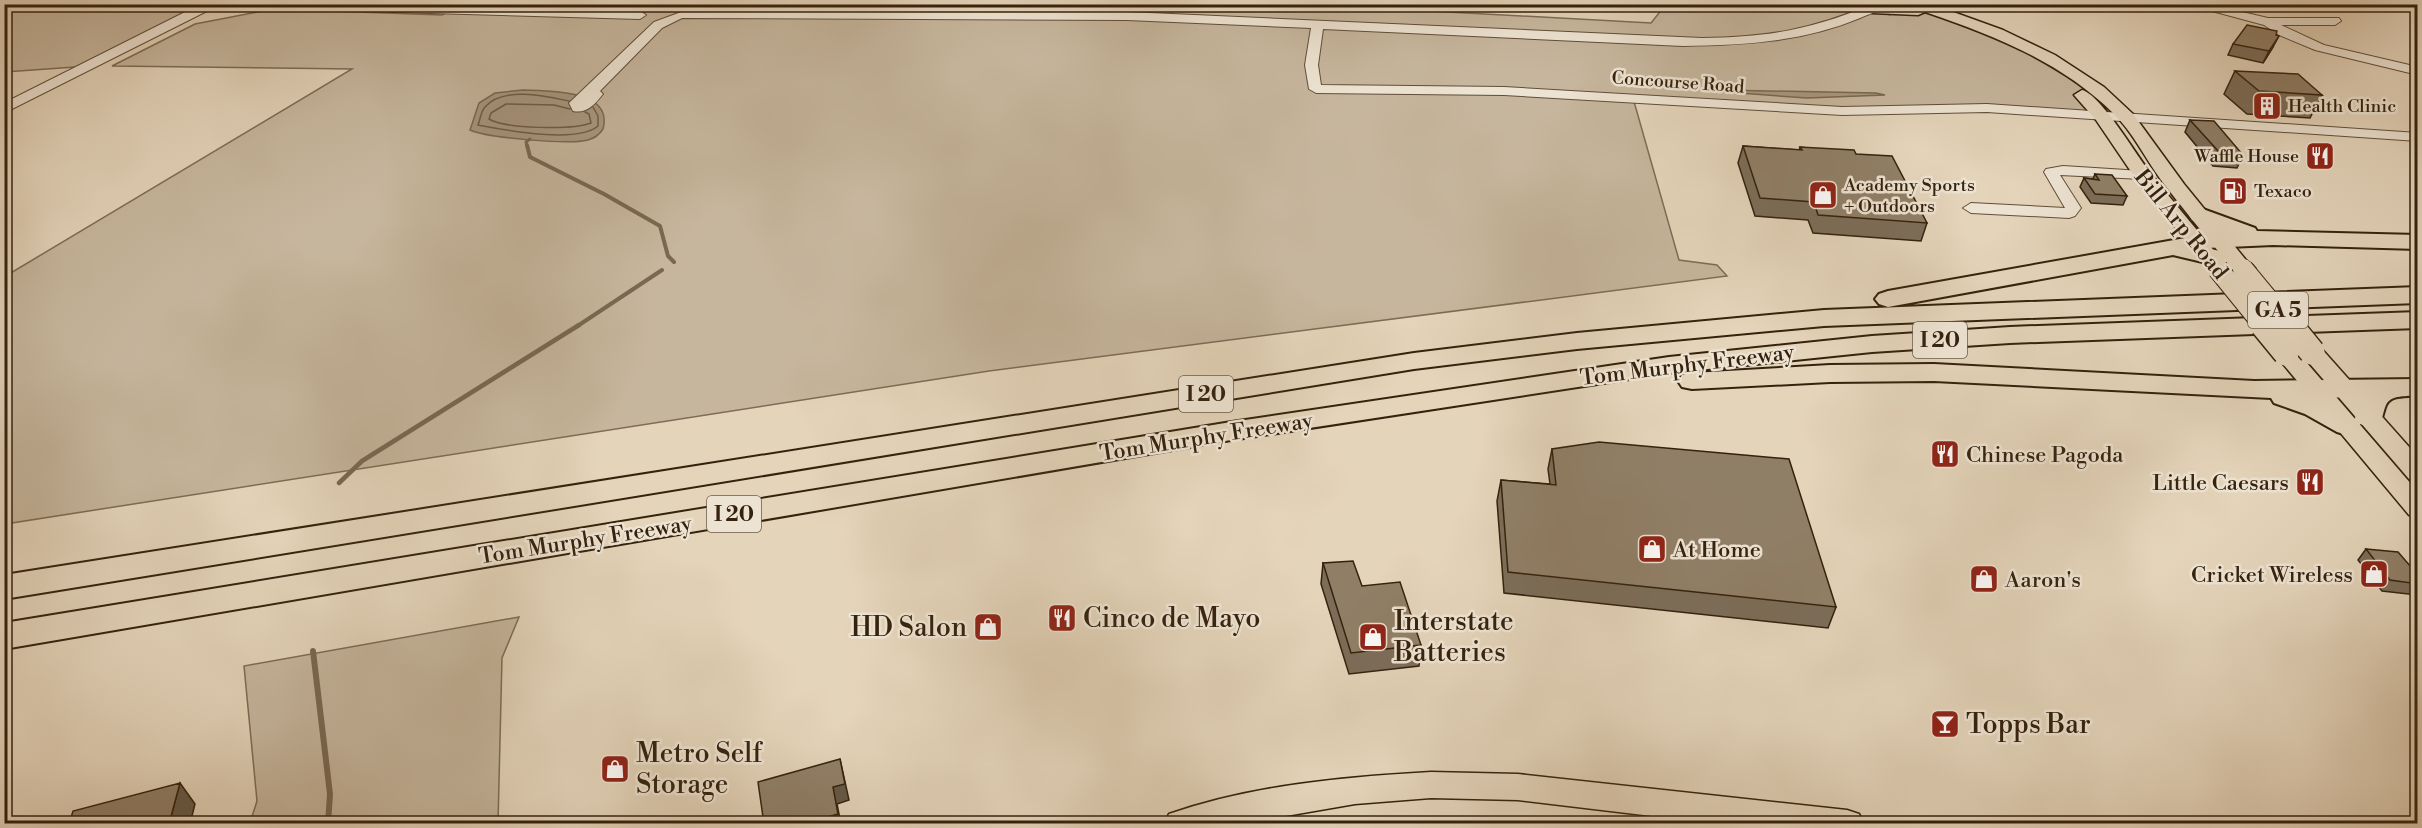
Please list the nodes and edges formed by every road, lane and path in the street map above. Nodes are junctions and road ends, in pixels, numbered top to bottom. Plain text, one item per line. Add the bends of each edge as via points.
1 (211, 4) edge
2 (218, 4) edge
3 (431, 4) edge
4 (649, 4) edge
5 (697, 4) edge
6 (1899, 4) edge
7 (2192, 4) edge
8 (1853, 5) edge
9 (1877, 7) edge
10 (1919, 7) edge
11 (640, 12) edge
12 (680, 16) junction
13 (2335, 21) dead end
14 (2268, 22) junction
15 (1318, 24) junction
16 (631, 51) junction
17 (2418, 71) edge
18 (4, 109) edge
19 (576, 110) dead end
20 (2102, 117) junction
21 (2126, 118) junction
22 (2418, 137) edge
23 (2142, 175) junction
24 (1971, 208) dead end
25 (2200, 215) junction
26 (2273, 238) junction
27 (2418, 242) edge
28 (2211, 251) junction
29 (2243, 269) joint
30 (2418, 295) edge
31 (2418, 320) edge
32 (1414, 361) junction
33 (2418, 387) edge
34 (2244, 390) junction
35 (2331, 390) junction
36 (2387, 390) junction
37 (1465, 394) junction
38 (2358, 422) junction
39 (2418, 473) edge
40 (2418, 509) edge
41 (4, 587) edge
42 (4, 636) edge
43 (1181, 824) edge
44 (1846, 824) edge

1 - 18 street
2 - 11 street
3 - 11 street
4 - 11 street
5 - 8 street via 1141,10 1679,35 1770,30 1819,19
5 - 12 street via 694,10
6 - 10 main road, Bill Arp Road / GA 5
7 - 14 street
9 - 10 main road
9 - 15 street via 1793,35 1720,42
10 - 20 main road, Bill Arp Road / GA 5 via 2020,52 2076,88
10 - 21 main road, Bill Arp Road / GA 5 via 1991,29 2065,67
11 - 12 street via 658,19
11 - 16 street via 641,31 628,46
12 - 15 street via 1041,14
12 - 16 street via 658,25
13 - 14 street
14 - 17 street via 2278,30 2323,47
15 - 20 street, Concourse Road via 1312,65 1316,89 1504,91 1842,111 1987,108
16 - 19 street via 592,91 584,94 576,103
20 - 21 street
20 - 23 main road, Bill Arp Road / GA 5
21 - 22 street
21 - 25 main road, Bill Arp Road / GA 5
23 - 24 street via 2051,172 2073,208 2069,213
23 - 28 main road, Bill Arp Road / GA 5
25 - 26 highway via 2229,228
25 - 28 main road, Bill Arp Road / GA 5
26 - 27 highway
26 - 28 highway
28 - 29 highway
28 - 32 highway via 2166,250 1903,297 1519,338
28 - 35 main road, Bill Arp Road / GA 5, bridge via 2286,353
29 - 35 main road, Bill Arp Road / GA 5, bridge via 2312,352
30 - 32 highway, Tom Murphy Freeway / I 20 via 1824,318
31 - 37 highway, Tom Murphy Freeway / I 20 via 1872,344 1669,365
32 - 41 highway, Tom Murphy Freeway / I 20
33 - 36 highway
34 - 35 highway
34 - 37 highway via 1966,374 1840,372
34 - 38 highway via 2301,402
35 - 36 highway
35 - 38 main road, Bill Arp Road / GA 5
36 - 38 highway via 2380,393
37 - 42 highway, Tom Murphy Freeway / I 20
38 - 39 main road, Bill Arp Road / GA 5
38 - 40 main road, Bill Arp Road / GA 5
43 - 44 main road via 1276,802 1355,790 1431,785 1518,787

